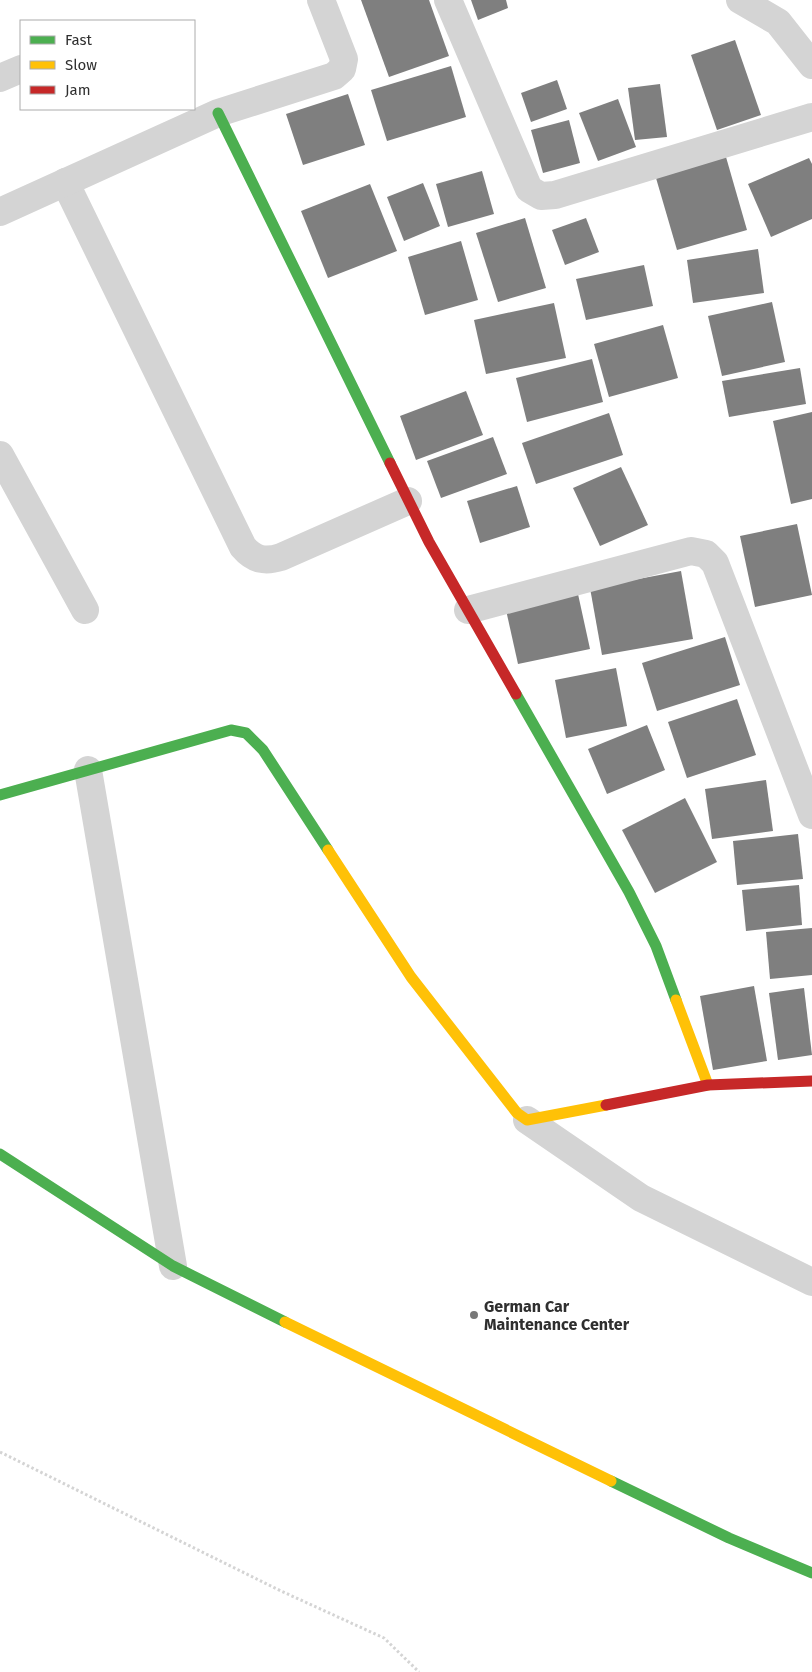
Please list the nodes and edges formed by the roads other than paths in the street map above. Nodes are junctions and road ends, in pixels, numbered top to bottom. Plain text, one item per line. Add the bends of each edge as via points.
1 (321, 0) edge
2 (448, 0) edge
3 (740, 0) edge
4 (812, 65) edge
5 (20, 69) edge
6 (0, 78) edge
7 (218, 113) junction
8 (812, 117) edge
9 (65, 182) junction
10 (0, 212) edge
11 (0, 456) edge
12 (408, 501) junction
13 (84, 610) dead end
14 (468, 610) junction
15 (88, 770) junction
16 (0, 795) edge
17 (812, 816) edge
18 (812, 1081) edge
19 (708, 1085) junction
20 (527, 1120) junction
21 (0, 1154) edge
22 (173, 1266) junction
23 (812, 1282) edge
24 (812, 1573) edge

1 - 7 street via 344,59 342,69 334,76
2 - 8 street via 529,189 541,196 555,195
3 - 4 street via 778,22
5 - 6 street
7 - 9 street
7 - 12 street
9 - 10 street
9 - 12 street via 243,547 250,555 259,560 281,557
11 - 13 street
12 - 14 street
14 - 17 street via 691,551 706,554 714,564
14 - 19 street via 629,892 656,946
15 - 16 street
15 - 20 street via 231,730 243,730 264,750 411,977 517,1113
15 - 22 street
18 - 19 street
19 - 20 street
20 - 23 street via 641,1198
21 - 22 street
22 - 24 street via 396,1378 711,1529

